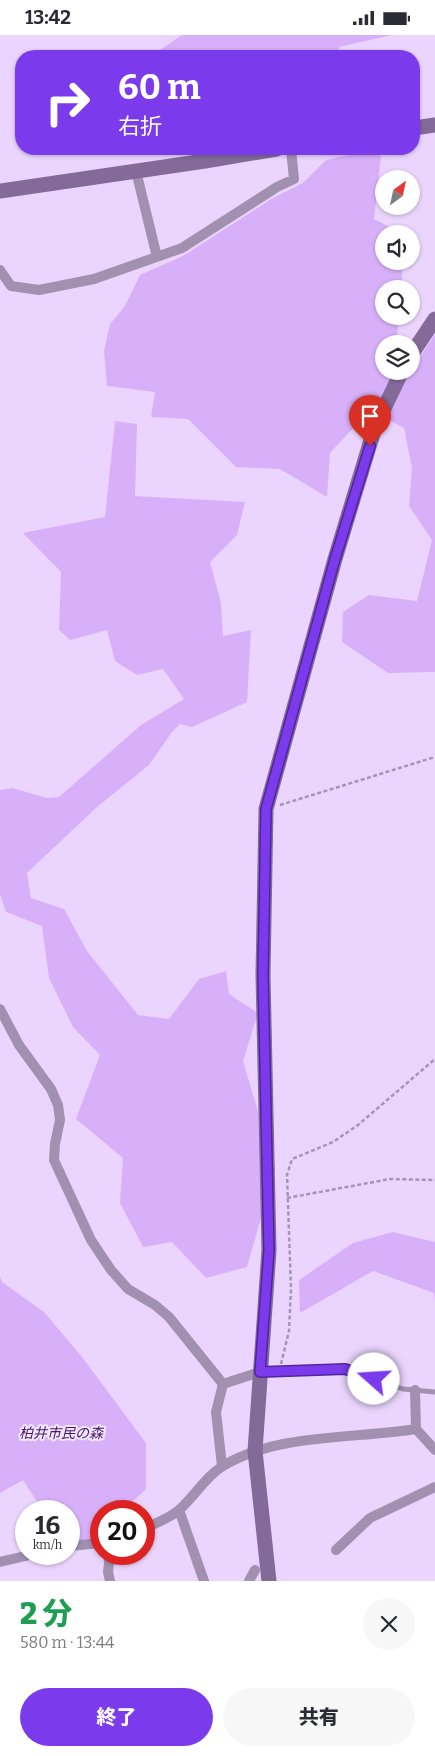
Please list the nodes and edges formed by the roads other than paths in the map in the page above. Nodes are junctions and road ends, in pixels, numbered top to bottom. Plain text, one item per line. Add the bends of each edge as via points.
1 (435, 125) edge
2 (420, 127) edge
3 (239, 155) edge
4 (292, 155) edge
5 (136, 171) junction
6 (0, 191) edge
7 (157, 257) junction
8 (0, 270) edge
9 (435, 319) edge
10 (420, 342) edge
11 (398, 380) edge
12 (0, 1009) edge
13 (260, 1372) junction
14 (223, 1384) junction
15 (416, 1390) junction
16 (435, 1392) edge
17 (416, 1429) junction
18 (435, 1450) edge
19 (255, 1451) junction
20 (222, 1466) junction
21 (435, 1487) edge
22 (179, 1510) junction
23 (155, 1523) edge
24 (336, 1550) dead end
25 (15, 1558) edge
26 (0, 1562) edge
27 (109, 1565) edge
28 (256, 1571) dead end
29 (110, 1581) edge
30 (204, 1581) edge
31 (249, 1581) edge
32 (269, 1581) edge

1 - 2 street
3 - 5 street
4 - 7 street via 294,179 182,249
5 - 6 street
5 - 7 street
7 - 8 street via 94,279 39,290 11,286
9 - 10 street
11 - 13 street via 376,427 332,569 266,809 263,975 269,1250
12 - 14 street via 58,1105 60,1120 54,1160 91,1240 128,1289 169,1317
13 - 14 street
13 - 15 lane via 345,1369 403,1389
13 - 19 street
14 - 20 street via 216,1412
15 - 16 lane
15 - 17 street
17 - 18 street
17 - 19 street via 309,1440
19 - 20 street
19 - 32 street
20 - 22 street
21 - 24 street via 370,1518
22 - 23 street
22 - 30 street
25 - 26 street
27 - 29 street
28 - 31 street

